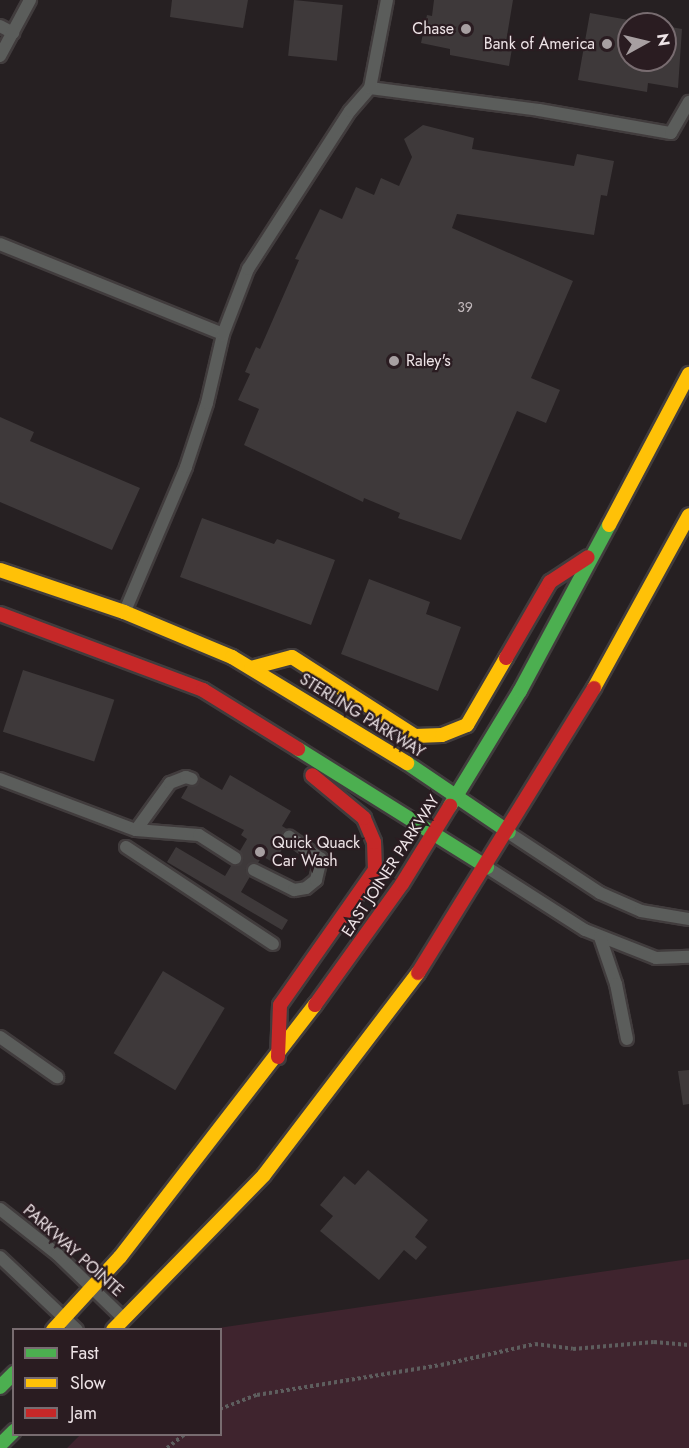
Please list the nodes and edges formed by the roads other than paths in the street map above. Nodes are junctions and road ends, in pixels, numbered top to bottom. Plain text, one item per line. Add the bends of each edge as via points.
1 (30, 0) edge
2 (387, 0) edge
3 (0, 26) edge
4 (14, 33) junction
5 (0, 56) edge
6 (370, 88) junction
7 (689, 102) edge
8 (0, 244) edge
9 (223, 334) junction
10 (689, 374) edge
11 (689, 515) edge
12 (592, 554) junction
13 (0, 570) edge
14 (124, 612) junction
15 (0, 615) edge
16 (251, 668) junction
17 (223, 701) junction
18 (0, 779) edge
19 (192, 779) dead end
20 (457, 796) junction
21 (136, 830) junction
22 (434, 832) junction
23 (509, 832) junction
24 (289, 837) dead end
25 (126, 847) dead end
26 (235, 858) dead end
27 (487, 867) junction
28 (254, 870) dead end
29 (689, 919) edge
30 (600, 937) junction
31 (273, 944) dead end
32 (689, 957) edge
33 (0, 1037) edge
34 (627, 1039) dead end
35 (278, 1057) junction
36 (57, 1077) dead end
37 (0, 1209) edge
38 (0, 1257) edge
39 (91, 1288) junction
40 (64, 1318) junction
41 (124, 1319) junction
42 (55, 1328) edge
43 (76, 1328) edge
44 (114, 1328) edge
45 (12, 1375) edge
46 (0, 1387) edge
47 (12, 1433) edge
48 (0, 1445) edge

1 - 4 lane
2 - 6 lane
3 - 4 lane
4 - 5 lane
6 - 7 lane via 539,110 671,133
6 - 9 lane via 350,111 248,269
8 - 9 lane
9 - 14 lane via 207,403 186,467
10 - 12 main road, EAST JOINER PARKWAY
11 - 23 main road
12 - 16 main road via 550,582 467,725 442,735 415,736 292,657
12 - 20 main road, EAST JOINER PARKWAY via 520,691
13 - 14 main road, STERLING PARKWAY
14 - 16 main road, STERLING PARKWAY via 182,634
15 - 17 main road via 161,671
16 - 20 main road, STERLING PARKWAY
17 - 22 main road
17 - 35 main road via 364,818 374,843 375,870 280,1005
18 - 21 lane
19 - 21 lane via 186,777 170,783
20 - 22 main road, EAST JOINER PARKWAY
20 - 23 main road, STERLING PARKWAY
21 - 26 lane via 199,835
22 - 27 main road
22 - 35 main road, EAST JOINER PARKWAY via 365,938
23 - 27 main road
23 - 29 lane, STERLING PARKWAY via 600,893 641,911
24 - 28 lane via 321,859 316,880 294,890
25 - 31 lane
27 - 30 lane
27 - 41 main road via 391,1011 271,1167
30 - 32 lane via 656,958
30 - 34 lane via 616,984
33 - 36 lane
35 - 39 main road, EAST JOINER PARKWAY via 120,1257
37 - 39 lane, PARKWAY POINTE via 57,1254
38 - 40 lane
39 - 40 main road, EAST JOINER PARKWAY
39 - 41 lane, PARKWAY POINTE
40 - 42 main road, EAST JOINER PARKWAY
40 - 43 lane
41 - 44 main road
45 - 46 main road
47 - 48 main road

